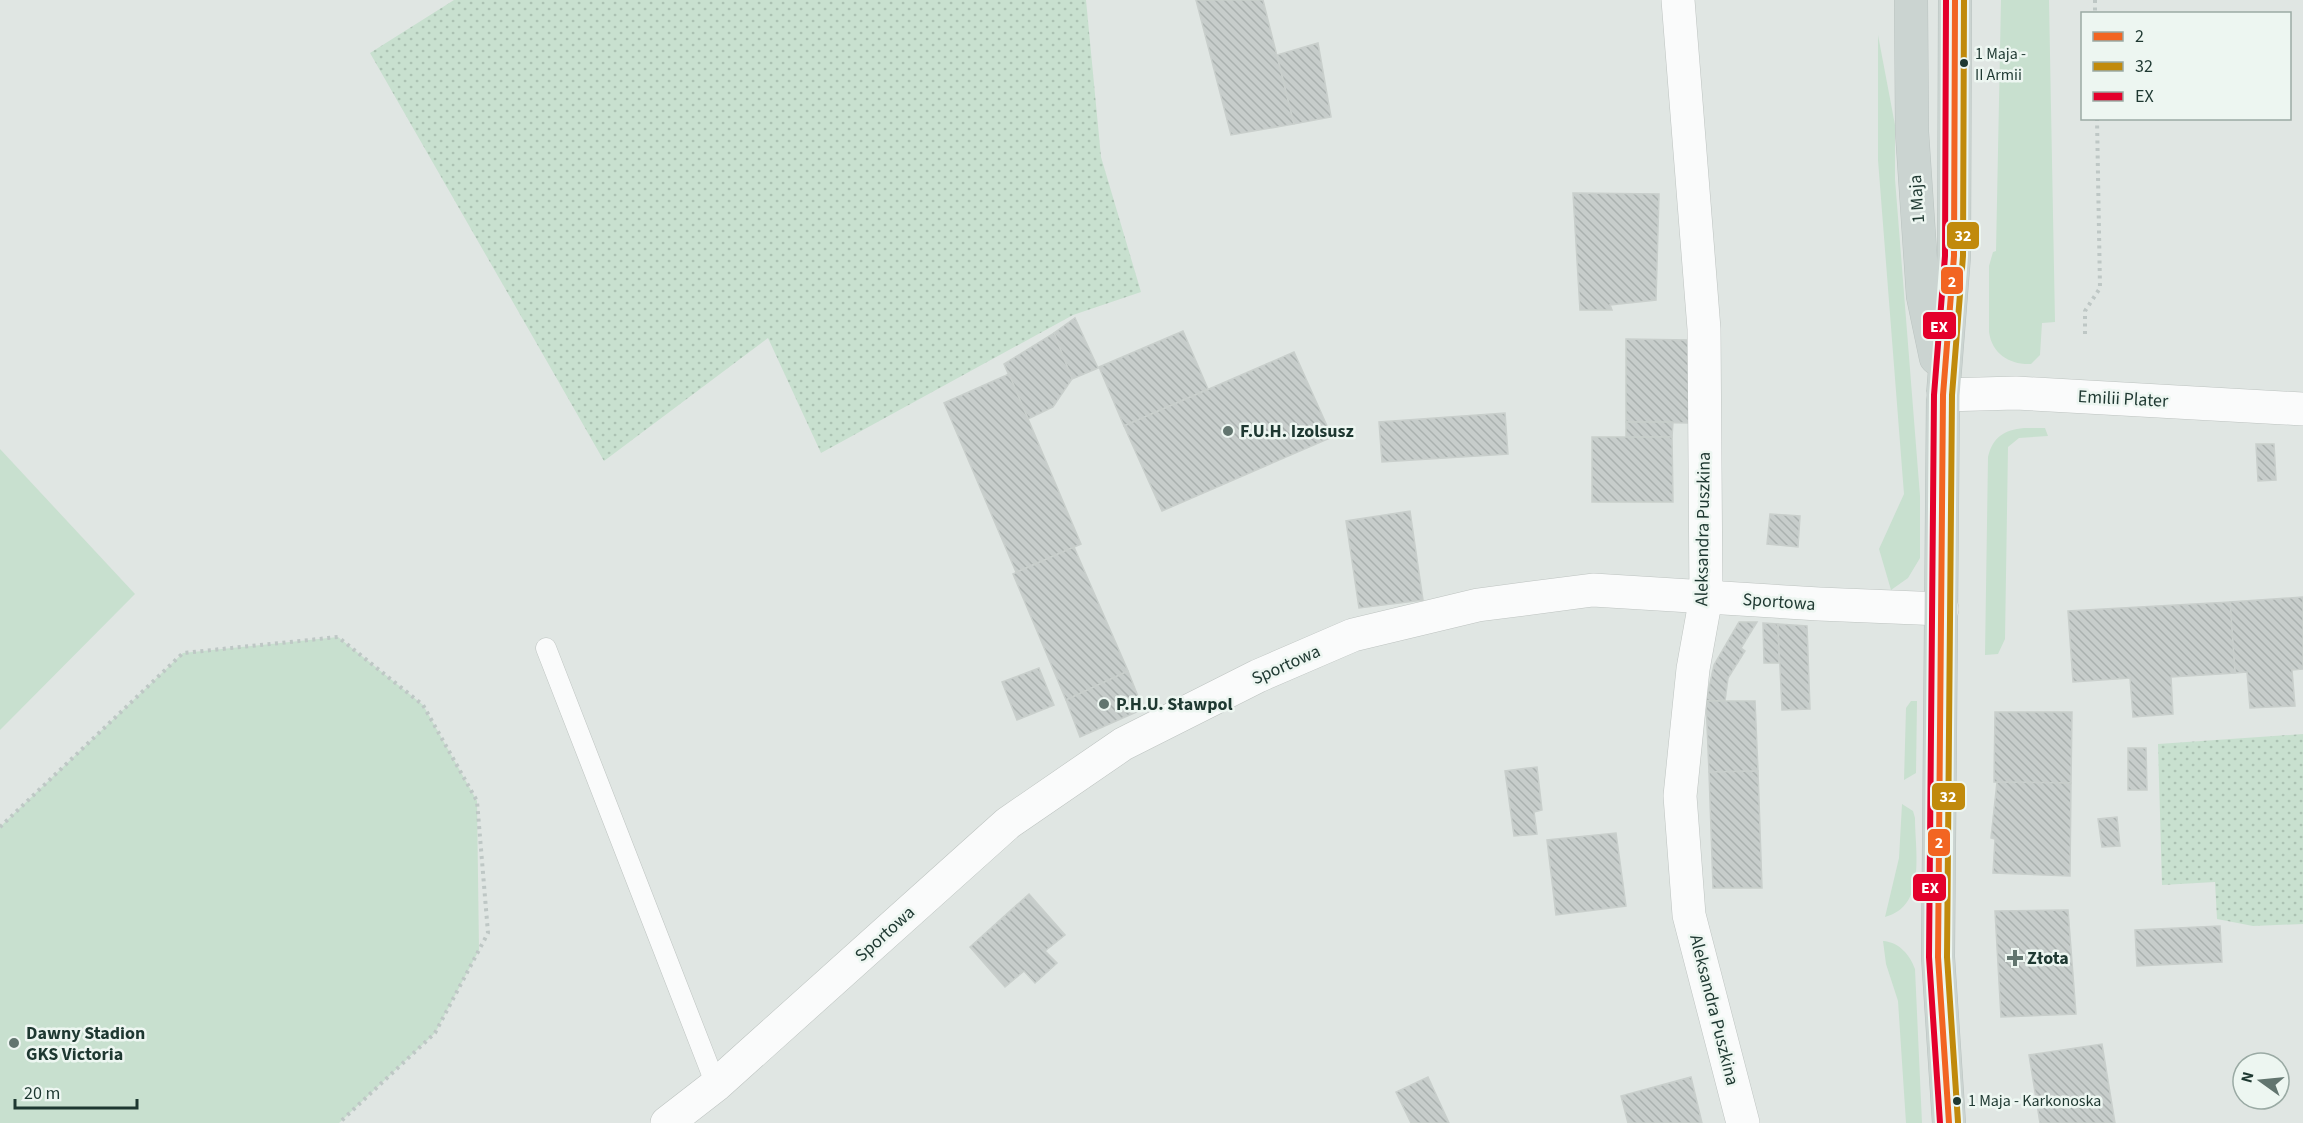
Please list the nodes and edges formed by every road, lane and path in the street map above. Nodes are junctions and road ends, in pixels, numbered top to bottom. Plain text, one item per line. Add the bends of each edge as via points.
1 (1678, 0) edge
2 (1911, 0) edge
3 (1955, 0) edge
4 (2097, 120) edge
5 (2085, 334) dead end
6 (1943, 395) junction
7 (2303, 409) edge
8 (1706, 597) junction
9 (1941, 609) junction
10 (546, 648) dead end
11 (0, 827) edge
12 (716, 1085) junction
13 (339, 1123) edge
14 (667, 1123) edge
15 (1743, 1123) edge
16 (1948, 1123) edge

1 - 8 street, Aleksandra Puszkina via 1704,329
2 - 6 main road, 1 Maja via 1912,132 1923,296
3 - 6 main road, 1 Maja via 1954,256
4 - 5 path via 2100,288 2085,311
6 - 7 street, Emilii Plater via 2016,393
6 - 9 main road, 1 Maja
8 - 9 street, Sportowa
8 - 12 street, Sportowa via 1593,590 1478,606 1353,635 1258,676 1123,744 1008,824
8 - 15 street, Aleksandra Puszkina via 1693,669 1680,796 1689,915
9 - 16 main road, 1 Maja via 1938,957
10 - 12 lane
11 - 13 path via 183,653 338,637 423,705 477,801 488,933 435,1033
12 - 14 street, Sportowa

